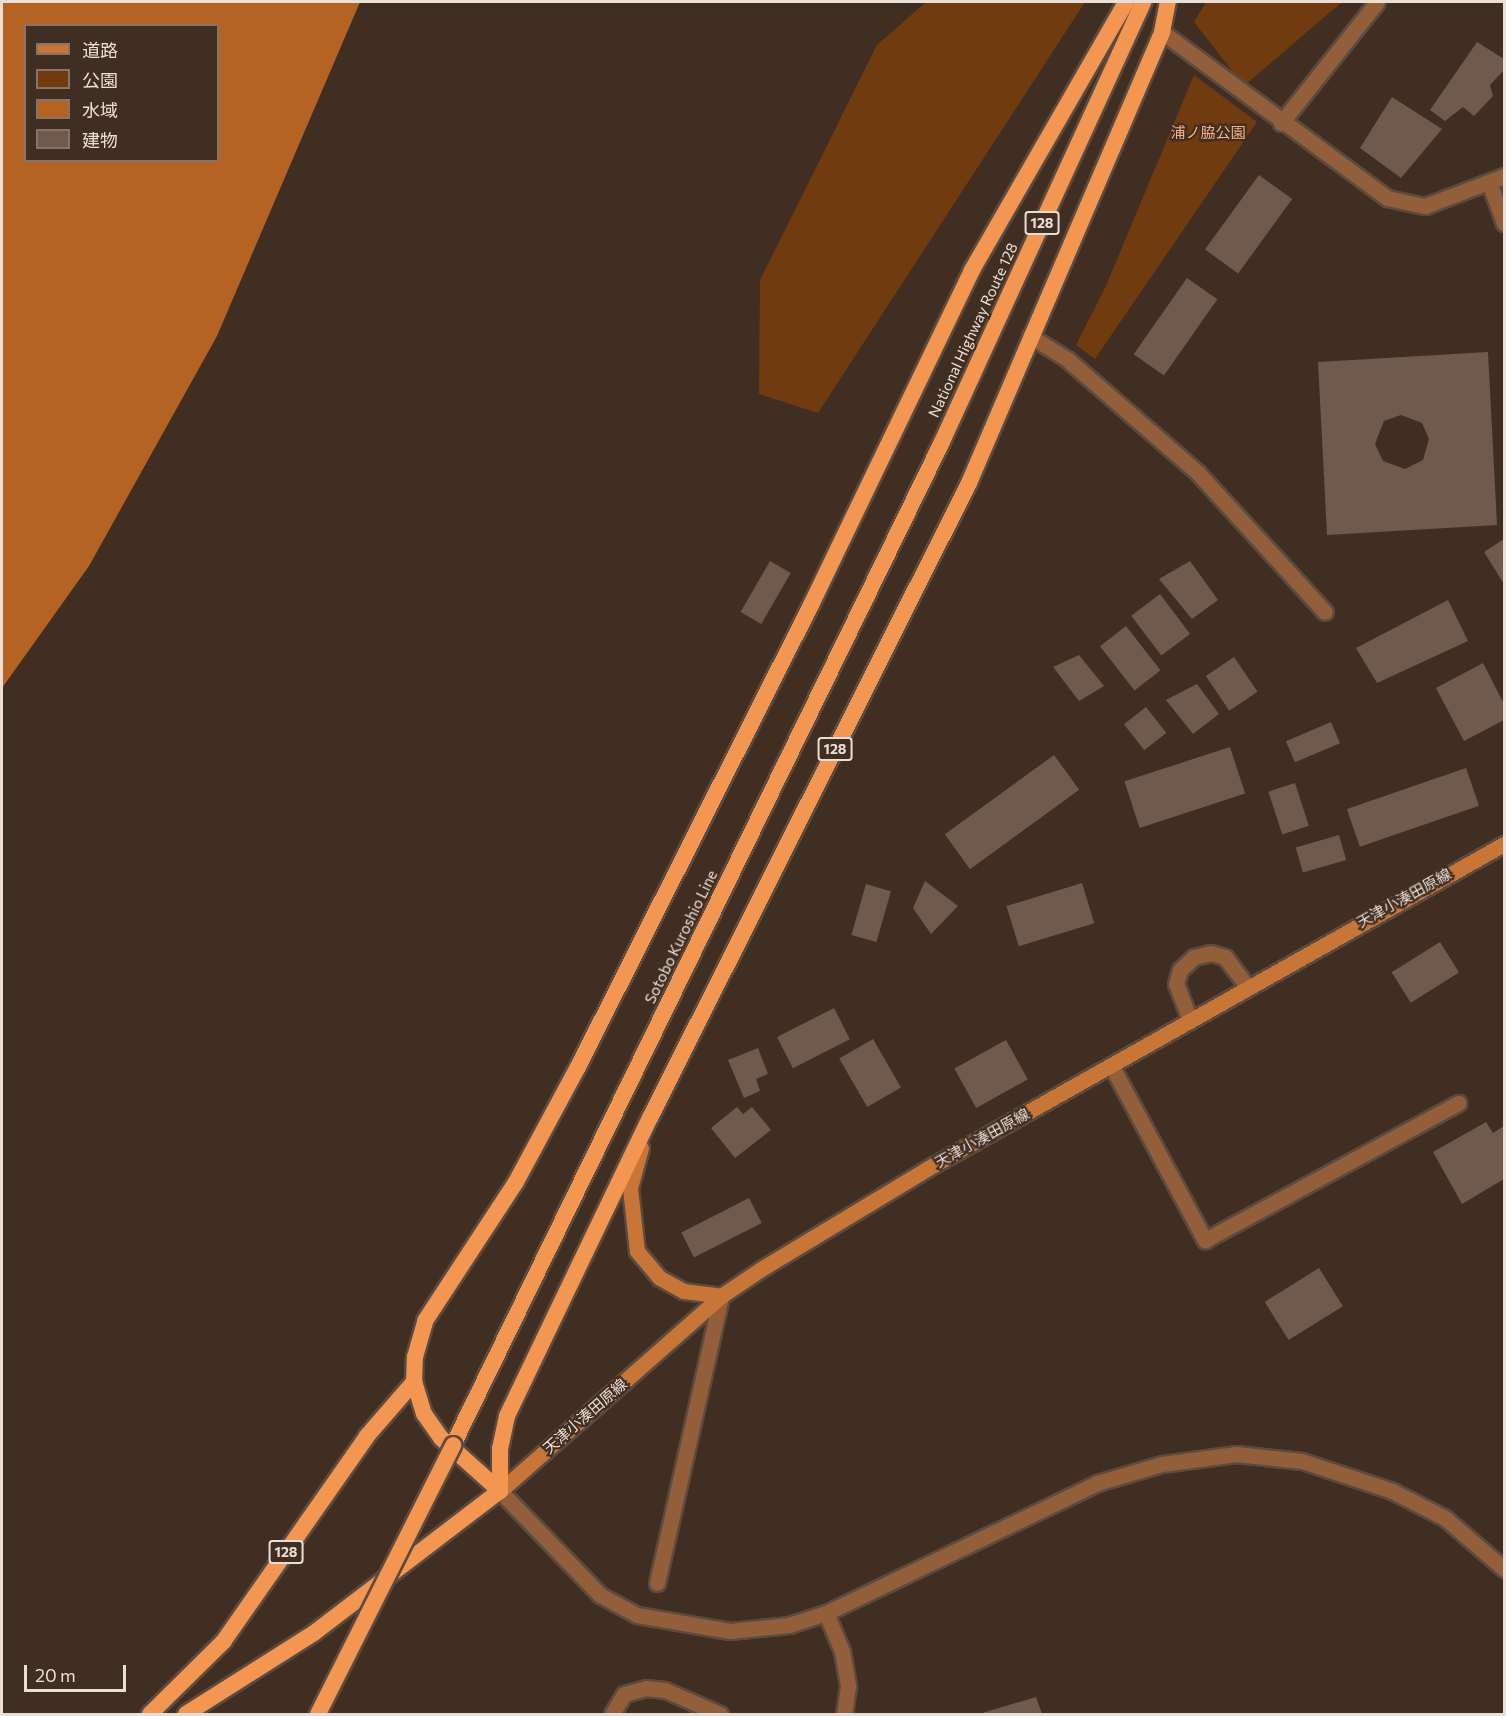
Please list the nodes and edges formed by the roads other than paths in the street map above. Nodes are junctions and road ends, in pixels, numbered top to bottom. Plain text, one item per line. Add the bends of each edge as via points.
1 (1126, 2) edge
2 (1143, 2) edge
3 (1168, 2) edge
4 (1377, 2) edge
5 (1162, 32) junction
6 (1281, 123) junction
7 (1504, 176) edge
8 (1489, 182) junction
9 (1504, 223) edge
10 (1030, 336) junction
11 (941, 444) joint
12 (1325, 612) dead end
13 (1504, 844) edge
14 (1248, 987) junction
15 (1190, 1020) junction
16 (1111, 1065) junction
17 (1458, 1103) dead end
18 (651, 1116) junction
19 (721, 1296) junction
20 (414, 1382) junction
21 (500, 1491) junction
22 (1504, 1569) edge
23 (657, 1583) dead end
24 (826, 1613) junction
25 (150, 1714) edge
26 (186, 1714) edge
27 (318, 1714) edge
28 (612, 1714) edge
29 (720, 1714) edge
30 (844, 1714) edge

1 - 20 highway, 128 via 972,270 810,605 578,1067 516,1182 425,1321 415,1356
2 - 11 highway, National Highway Route 128 / 128
3 - 5 highway, 128
4 - 6 street
5 - 6 street
5 - 10 highway, 128
6 - 8 street via 1387,198 1425,206
7 - 8 street
8 - 9 street
10 - 12 street via 1067,359 1198,473
10 - 18 highway, 128 via 969,483
11 - 27 highway, Sotobo Kuroshio Line / 128, bridge
13 - 14 main road, 天津小湊田原線
14 - 15 main road, 天津小湊田原線
14 - 15 street via 1225,957 1211,953 1194,957 1180,970 1176,984
15 - 16 main road, 天津小湊田原線
16 - 17 street via 1204,1240
16 - 19 main road, 天津小湊田原線 via 840,1219
18 - 19 main road via 630,1188 637,1251 660,1278 683,1291
18 - 21 highway, 128 via 507,1416 500,1449
19 - 21 main road, 天津小湊田原線
19 - 23 street
20 - 21 highway, 128 via 424,1414 441,1438
20 - 25 highway, 128 via 368,1436 223,1642 189,1681
21 - 24 street via 576,1574 600,1595 637,1615 730,1631 789,1625
21 - 26 highway via 314,1633
22 - 24 street via 1445,1518 1392,1491 1302,1461 1236,1454 1162,1464 1097,1483
24 - 30 street via 842,1651 848,1686
28 - 29 street via 624,1694 646,1688 665,1690

